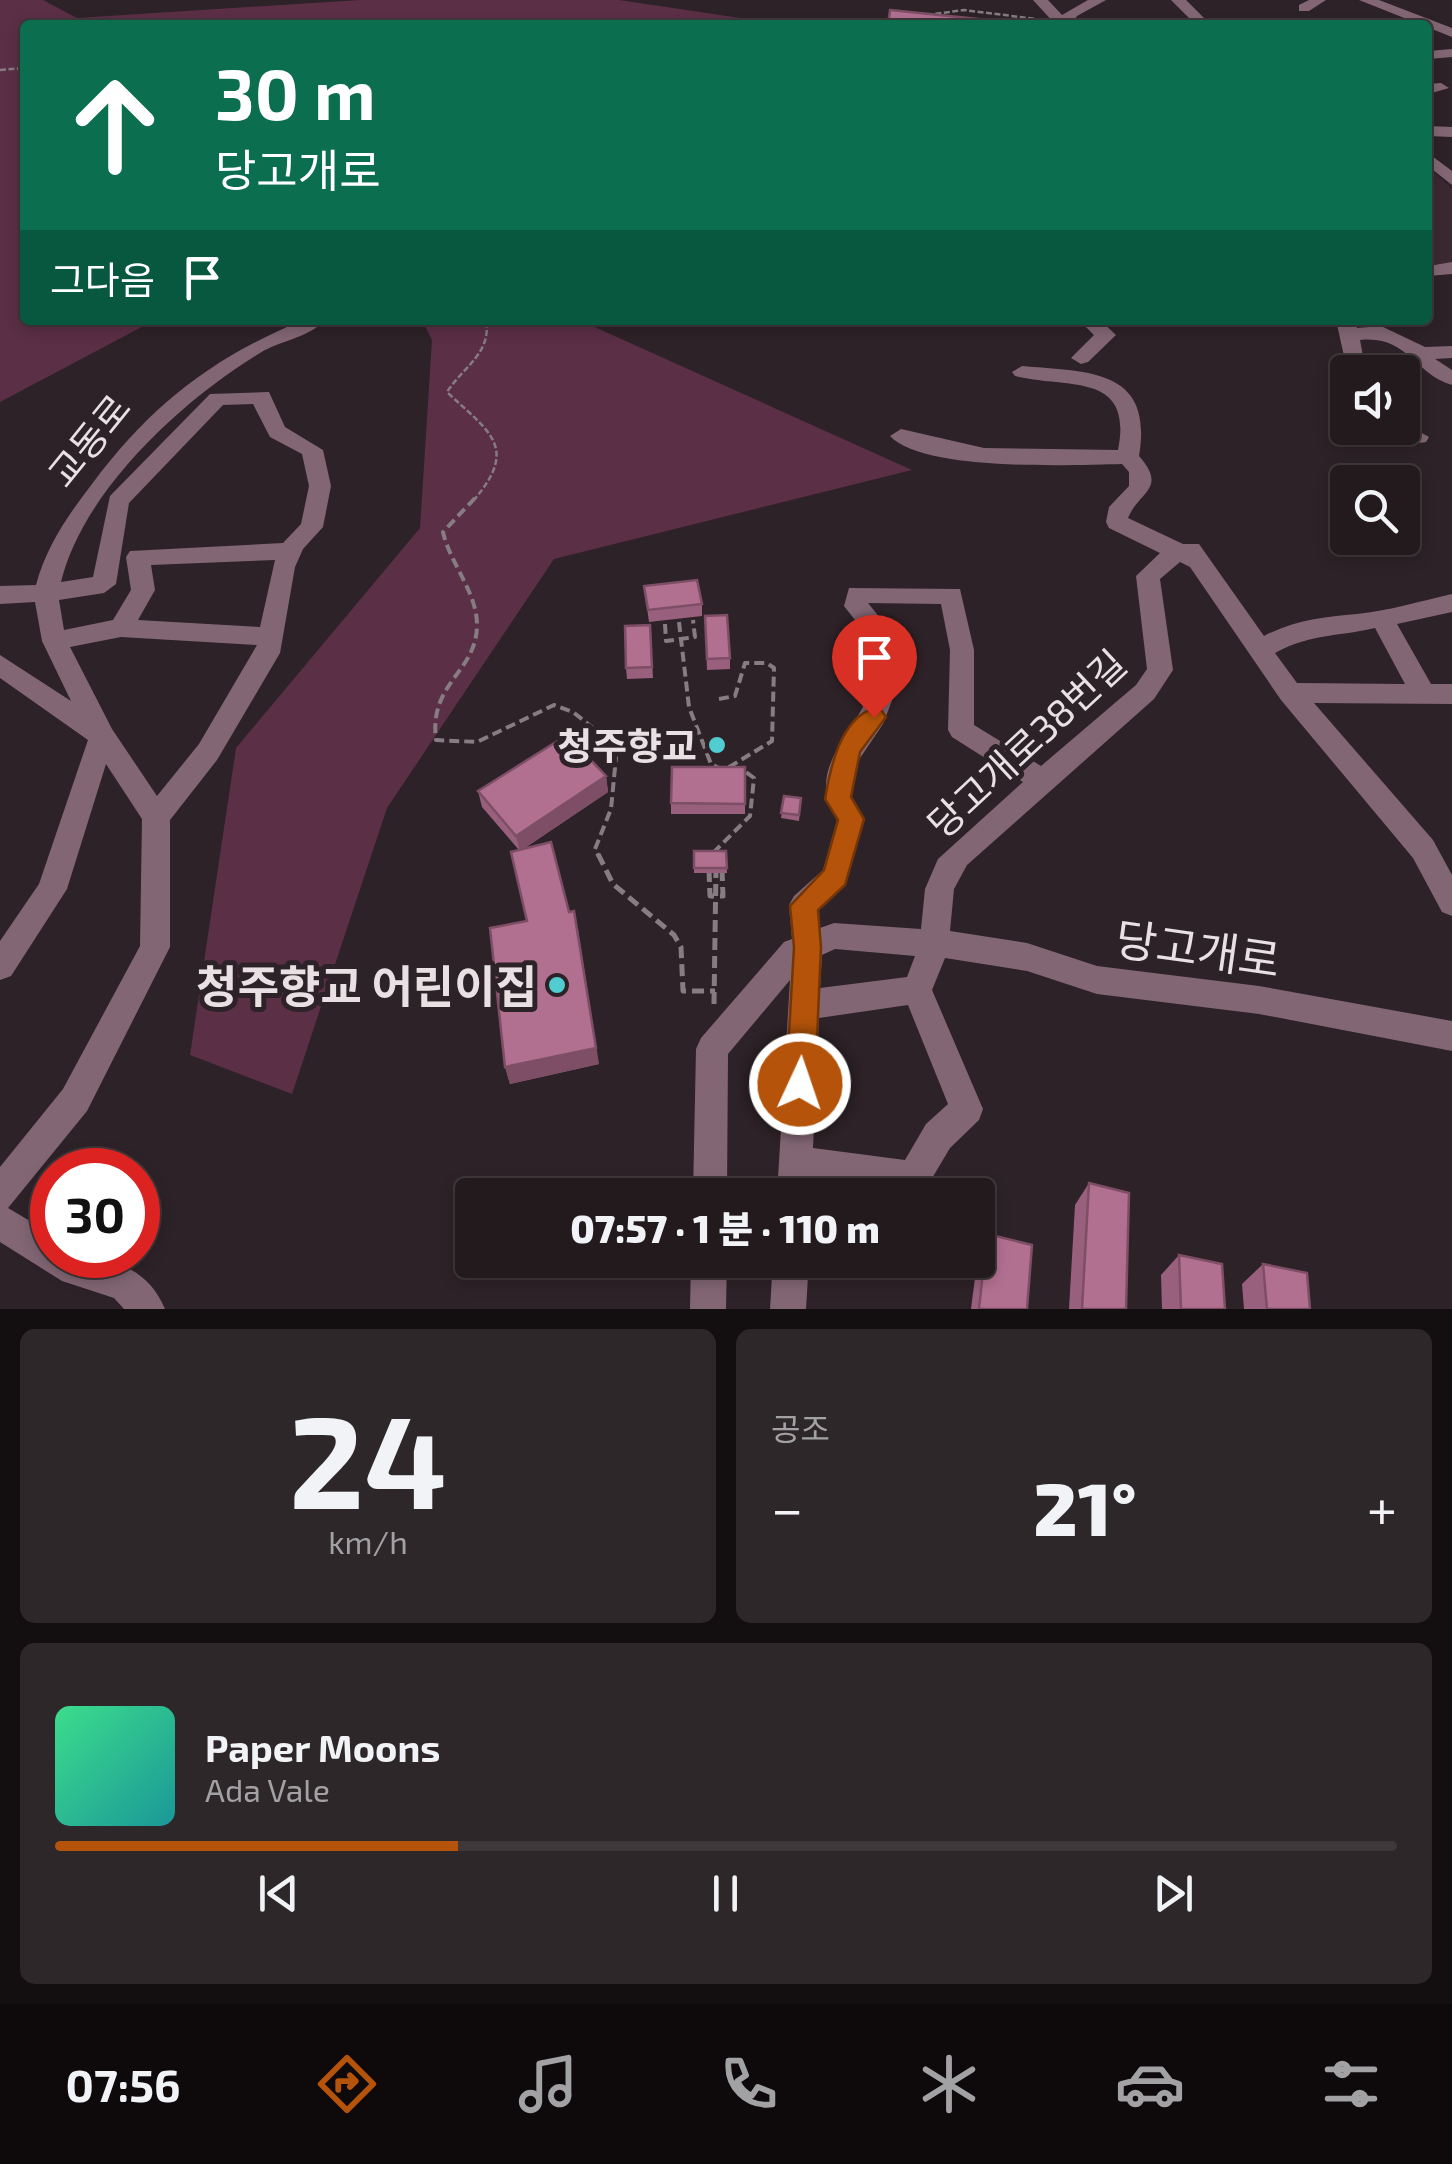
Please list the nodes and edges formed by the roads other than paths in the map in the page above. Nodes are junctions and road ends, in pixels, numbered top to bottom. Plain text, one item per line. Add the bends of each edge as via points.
1 (1040, 0) edge
2 (1099, 0) edge
3 (1178, 0) edge
4 (1319, 0) edge
5 (1366, 0) edge
6 (1304, 8) dead end
7 (1056, 20) edge
8 (1062, 20) edge
9 (1199, 20) edge
10 (1418, 20) edge
11 (1432, 162) edge
12 (1452, 180) edge
13 (307, 325) edge
14 (1095, 325) edge
15 (1348, 328) edge
16 (1452, 352) edge
17 (1422, 353) junction
18 (1353, 355) edge
19 (1081, 358) dead end
20 (1022, 372) dead end
21 (1452, 379) edge
22 (901, 436) dead end
23 (1128, 457) junction
24 (290, 551) junction
25 (1188, 553) junction
26 (138, 557) junction
27 (108, 558) junction
28 (46, 593) junction
29 (0, 594) edge
30 (1452, 603) edge
31 (1382, 619) junction
32 (122, 628) junction
33 (271, 636) junction
34 (54, 641) junction
35 (1260, 650) junction
36 (0, 665) edge
37 (1290, 692) junction
38 (1423, 693) junction
39 (1452, 694) edge
40 (102, 736) junction
41 (1043, 781) junction
42 (156, 817) junction
43 (1452, 903) edge
44 (934, 944) junction
45 (808, 947) junction
46 (0, 966) edge
47 (917, 990) junction
48 (804, 1005) junction
49 (1452, 1036) edge
50 (710, 1178) edge
51 (795, 1178) edge
52 (913, 1178) edge
53 (0, 1194) edge
54 (0, 1222) edge
55 (30, 1241) edge
56 (108, 1278) edge
57 (709, 1278) edge
58 (790, 1278) edge
59 (147, 1309) edge
60 (708, 1309) edge
61 (788, 1309) edge

1 - 7 street
2 - 8 street
3 - 9 street
4 - 6 street
5 - 10 street
11 - 12 street
13 - 28 street, 교동로 via 258,346 192,388 133,444 79,517 54,562
14 - 19 street via 1106,335
15 - 17 street via 1381,332
15 - 18 street
16 - 17 street
17 - 21 street
20 - 23 street via 1103,384 1122,397 1132,414
22 - 23 street via 930,448 1009,457
23 - 25 street via 1140,472 1140,488 1117,512 1117,522
24 - 26 street
24 - 27 street via 312,527 320,486 312,450 280,437 262,396 217,399 118,501
24 - 33 street
25 - 35 street
25 - 41 street, 당고개로38번길 via 1148,576 1160,670 1145,692
26 - 27 street
26 - 32 street via 143,590
27 - 28 street via 104,584
28 - 29 street
28 - 34 street, 교동로
30 - 31 street
31 - 35 street via 1329,623
31 - 38 street
32 - 33 street
32 - 34 street
33 - 42 street via 208,752
34 - 40 street, 교동로
35 - 37 street
36 - 40 street
37 - 38 street
37 - 43 street via 1423,849
38 - 39 street
40 - 42 street, 교동로
40 - 46 street via 52,889
41 - 44 street, 당고개로38번길 via 945,870 936,889
41 - 45 street, 당고개로38번길 via 961,730 962,650 952,595 857,594 856,606 868,618 861,658 883,690 843,764 838,799 852,819 835,876 804,906
42 - 53 street via 155,947 75,1100
44 - 45 street, 당고개로 via 834,936
44 - 47 street
44 - 49 street, 당고개로 via 1027,958 1097,980 1259,1000
45 - 48 street
45 - 50 street via 795,952 712,1048
47 - 48 street
47 - 52 street via 967,1109 938,1136
48 - 51 street
54 - 55 street
56 - 59 street via 125,1283
57 - 60 street
58 - 61 street

